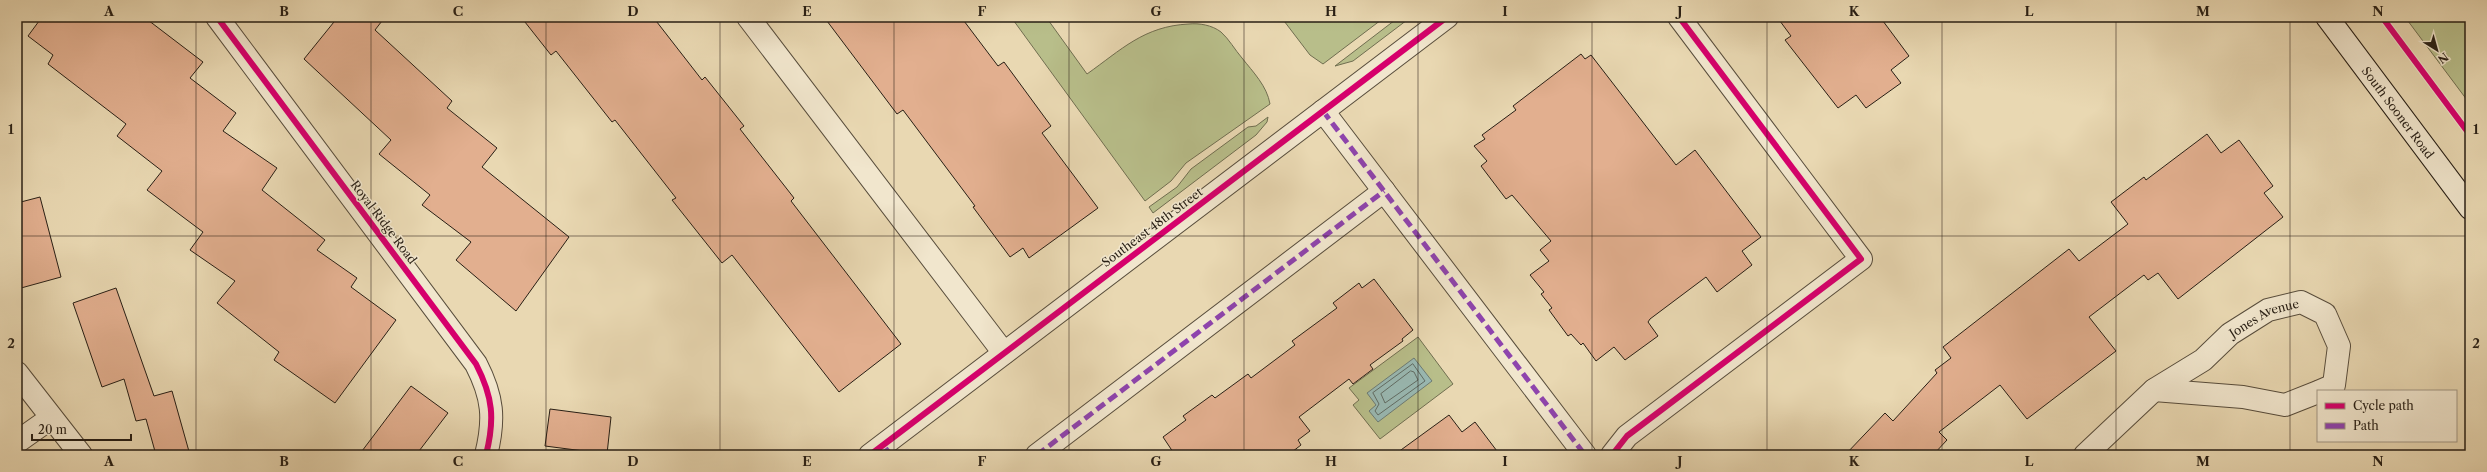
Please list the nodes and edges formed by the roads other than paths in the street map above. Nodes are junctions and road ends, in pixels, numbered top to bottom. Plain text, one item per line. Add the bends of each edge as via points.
1 (217, 17) edge
2 (748, 17) edge
3 (1447, 17) edge
4 (1679, 17) edge
5 (2327, 17) edge
6 (1323, 111) junction
7 (1384, 191) junction
8 (2470, 208) edge
9 (1004, 353) junction
10 (17, 373) edge
11 (2154, 390) junction
12 (2322, 390) edge
13 (2317, 392) edge
14 (51, 418) junction
15 (17, 442) edge
16 (881, 452) edge
17 (80, 455) edge
18 (486, 455) edge
19 (1037, 455) edge
20 (1585, 455) edge
21 (1612, 455) edge
22 (2085, 455) edge

1 - 18 street, Royal Ridge Road via 476,364 487,385 492,405 492,431
2 - 9 street
3 - 6 street, Southeast 48th Street
4 - 21 street via 1861,259 1627,436
5 - 8 street, South Sooner Road
6 - 7 street
6 - 9 street, Southeast 48th Street
7 - 19 street
7 - 20 street
9 - 16 street, Southeast 48th Street
10 - 14 street
11 - 12 street, Jones Avenue via 2203,360 2230,334 2268,310 2301,302 2325,314 2338,346 2334,385
11 - 13 street, Jones Avenue via 2243,398 2285,405
11 - 22 street, Jones Avenue
14 - 15 street
14 - 17 street

